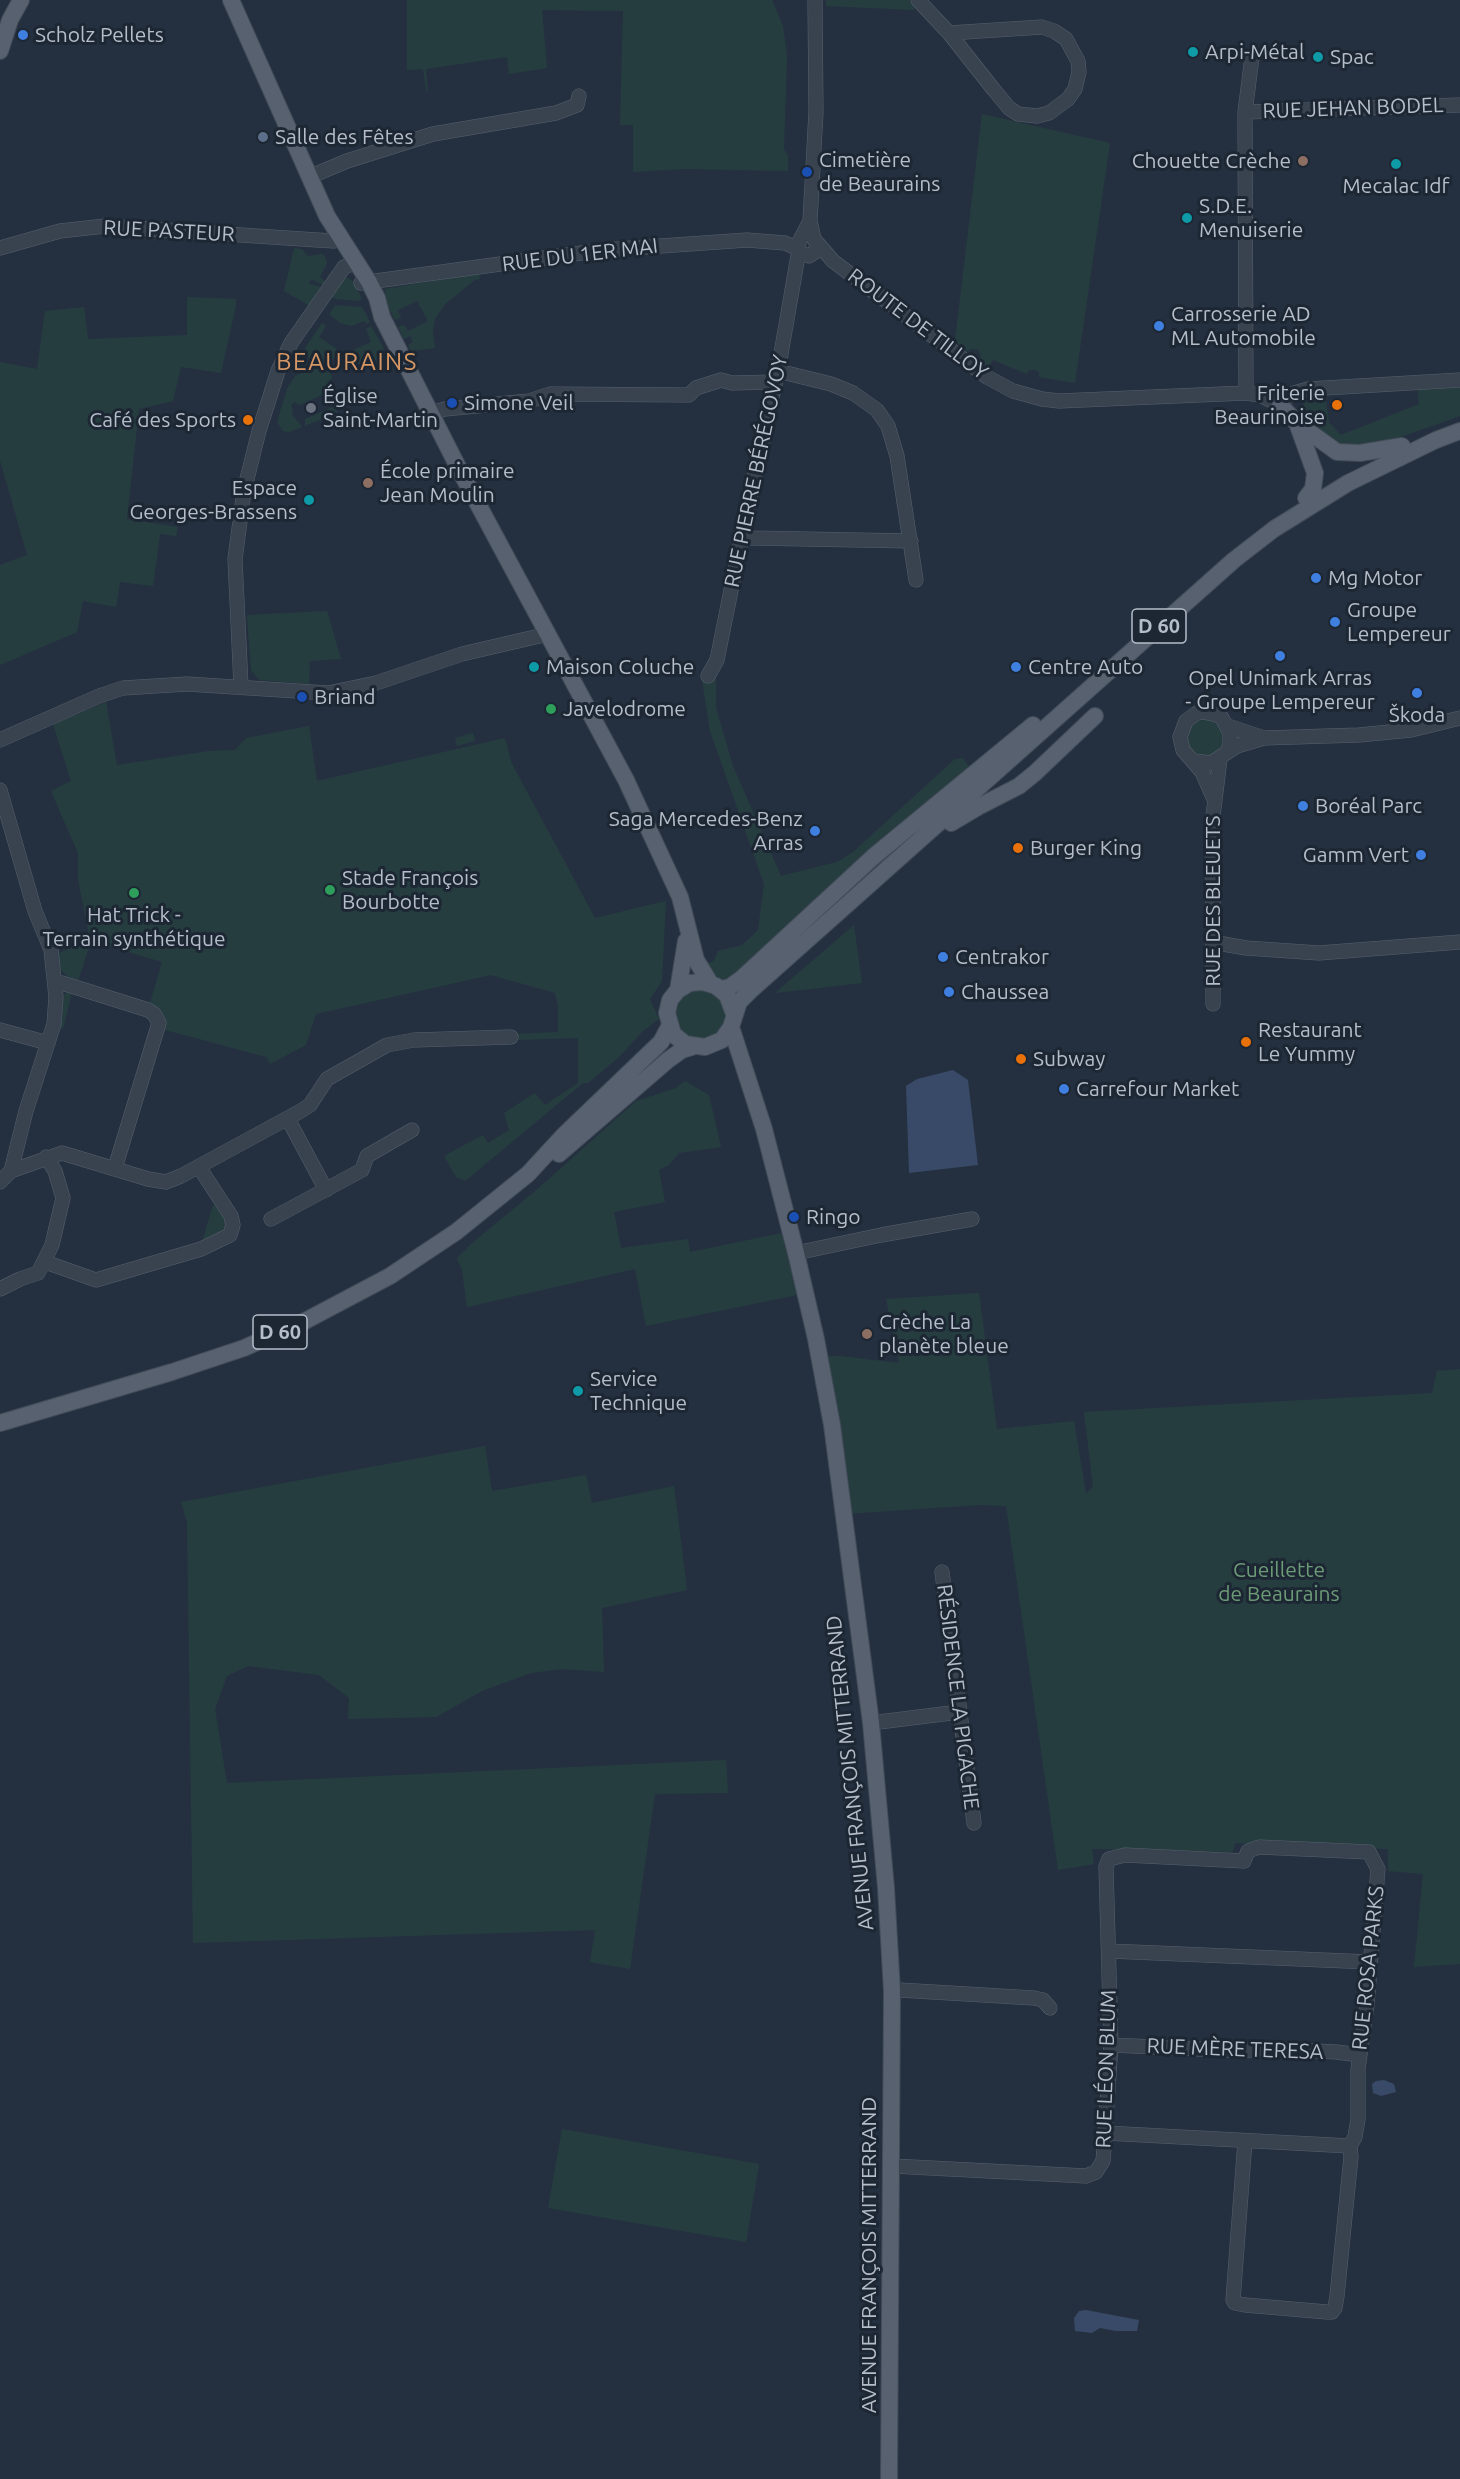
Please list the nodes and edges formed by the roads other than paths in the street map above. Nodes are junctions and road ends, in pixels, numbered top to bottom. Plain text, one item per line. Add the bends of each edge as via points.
1 (21, 0) edge
2 (231, 0) edge
3 (815, 0) edge
4 (918, 0) edge
5 (949, 33) junction
6 (0, 51) edge
7 (1252, 57) dead end
8 (579, 96) dead end
9 (1460, 105) edge
10 (1245, 112) junction
11 (309, 177) junction
12 (337, 240) junction
13 (0, 248) edge
14 (806, 250) junction
15 (353, 264) junction
16 (365, 282) junction
17 (776, 376) junction
18 (1460, 380) edge
19 (1246, 393) junction
20 (1280, 405) junction
21 (431, 413) junction
22 (1297, 423) junction
23 (1460, 423) edge
24 (1460, 431) edge
25 (1402, 446) junction
26 (1306, 498) junction
27 (742, 536) junction
28 (911, 541) junction
29 (916, 580) dead end
30 (548, 634) junction
31 (708, 675) dead end
32 (241, 686) junction
33 (1095, 716) dead end
34 (1460, 718) edge
35 (1228, 726) junction
36 (1264, 738) junction
37 (0, 740) edge
38 (1223, 756) junction
39 (1194, 761) junction
40 (0, 790) edge
41 (1214, 797) junction
42 (890, 868) junction
43 (687, 931) junction
44 (1212, 942) junction
45 (1460, 942) edge
46 (56, 984) junction
47 (715, 986) junction
48 (678, 990) junction
49 (1213, 1005) dead end
50 (732, 1020) junction
51 (669, 1027) junction
52 (0, 1030) edge
53 (511, 1037) dead end
54 (48, 1042) junction
55 (712, 1046) junction
56 (692, 1047) junction
57 (746, 1076) junction
58 (293, 1116) junction
59 (412, 1130) dead end
60 (46, 1157) junction
61 (199, 1167) junction
62 (115, 1168) junction
63 (11, 1171) junction
64 (528, 1174) junction
65 (0, 1182) edge
66 (326, 1190) junction
67 (271, 1219) dead end
68 (972, 1220) dead end
69 (796, 1253) junction
70 (45, 1262) junction
71 (0, 1289) edge
72 (0, 1423) edge
73 (942, 1572) dead end
74 (959, 1713) junction
75 (871, 1723) junction
76 (974, 1823) dead end
77 (1106, 1867) joint
78 (1109, 1951) junction
79 (1370, 1962) junction
80 (892, 1991) junction
81 (1050, 2008) dead end
82 (1111, 2045) junction
83 (1360, 2055) junction
84 (1105, 2133) junction
85 (1245, 2141) junction
86 (1350, 2146) junction
87 (892, 2166) junction
88 (889, 2478) edge

1 - 6 main road
2 - 11 main road
3 - 14 street, RUE PIERRE BÉRÉGOVOY via 816,112
4 - 5 street
5 - 5 street via 1018,114 1049,113 1075,89 1078,61 1066,39 1054,31 1042,27
7 - 10 street, RUE JEHAN BODEL
8 - 11 street via 578,105 556,113 433,134
9 - 10 street, RUE JEHAN BODEL
10 - 19 street, RUE JEHAN BODEL
11 - 12 main road
12 - 13 street, RUE PASTEUR via 105,226 60,231
12 - 15 main road
14 - 16 street, RUE DU 1ER MAI via 785,243 747,240 624,248
14 - 17 street, RUE PIERRE BÉRÉGOVOY
14 - 19 street, ROUTE DE TILLOY via 833,261 974,370 1013,391 1059,401
15 - 16 main road
15 - 32 street via 344,267 335,278 285,354 256,443 244,491 235,559
16 - 21 main road
17 - 21 street via 732,383 721,380 696,388 690,395 550,394 529,401
17 - 27 street, RUE PIERRE BÉRÉGOVOY
17 - 28 street via 837,386 877,410 893,439
18 - 20 street via 1308,388 1291,394
19 - 20 street, ROUTE DE TILLOY
20 - 22 main road
21 - 30 main road
22 - 25 main road via 1337,452 1360,453
22 - 26 main road via 1315,473 1313,489
23 - 25 main road, D 60
24 - 42 main road, D 60 via 1348,483 1274,529 1170,616
25 - 26 main road, D 60
26 - 47 main road, D 60 via 1220,561 1076,689 873,857 741,979 730,987
27 - 28 street
27 - 31 street, RUE PIERRE BÉRÉGOVOY via 717,660
28 - 29 street
30 - 32 street via 328,693
30 - 43 main road via 652,834 680,897
32 - 37 street via 178,684 123,688
33 - 42 main road via 1018,786 955,820 920,850
34 - 36 street via 1411,730
35 - 36 street
35 - 38 street via 1231,740
35 - 39 street via 1210,712 1197,713 1186,721 1180,742
36 - 38 street via 1237,746
38 - 39 street via 1211,763
38 - 41 street, RUE DES BLEUETS
39 - 41 street
40 - 46 street via 29,891 51,950
41 - 44 street, RUE DES BLEUETS
42 - 50 main road, D 60 via 739,1002
43 - 47 main road via 696,960
43 - 48 main road
44 - 45 street via 1319,953
44 - 49 street, RUE DES BLEUETS
46 - 54 street via 54,1024
46 - 62 street via 148,1010 159,1023
47 - 48 main road via 697,982
47 - 50 main road via 730,1001
48 - 51 main road via 668,1007
50 - 55 main road via 726,1036
50 - 57 main road, AVENUE FRANÇOIS MITTERRAND
51 - 56 main road via 678,1039
51 - 64 main road, D 60 via 662,1042
52 - 54 street
53 - 58 street via 414,1040 387,1045 327,1079 310,1105
54 - 63 street
55 - 56 main road
55 - 57 main road via 726,1053
56 - 64 main road, D 60 via 668,1060 558,1154
57 - 69 main road, AVENUE FRANÇOIS MITTERRAND
58 - 61 street
58 - 66 street
59 - 66 street via 367,1156 362,1170
60 - 62 street via 62,1153
60 - 63 street
60 - 70 street via 63,1198
61 - 62 street via 166,1182
61 - 70 street via 231,1216 230,1235 201,1249 96,1280
63 - 65 street
64 - 72 main road, D 60 via 494,1204 415,1260 305,1321 244,1348
66 - 67 street
68 - 69 street
69 - 75 main road, AVENUE FRANÇOIS MITTERRAND via 832,1425
70 - 71 street via 38,1272
73 - 74 street, RÉSIDENCE LA PIGACHE
74 - 75 street
74 - 76 street, RÉSIDENCE LA PIGACHE
75 - 80 main road, AVENUE FRANÇOIS MITTERRAND
77 - 78 street, RUE LÉON BLUM
77 - 79 street, RUE ROSA PARKS via 1109,1859 1125,1855 1244,1861 1248,1851 1259,1847 1369,1852 1378,1869
78 - 79 street
78 - 82 street, RUE LÉON BLUM
79 - 83 street, RUE ROSA PARKS
80 - 81 street via 1034,1998 1043,2000
80 - 87 main road, AVENUE FRANÇOIS MITTERRAND
82 - 83 street, RUE MÈRE TERESA via 1264,2048
82 - 84 street, RUE LÉON BLUM
83 - 86 street, RUE ROSA PARKS via 1358,2119
84 - 85 street
84 - 87 street, RUE LÉON BLUM via 1103,2161 1096,2172 1086,2176
85 - 86 street
85 - 86 street, RUE ROSA PARKS via 1233,2300 1245,2305 1327,2312 1335,2308 1337,2296
87 - 88 main road, AVENUE FRANÇOIS MITTERRAND

